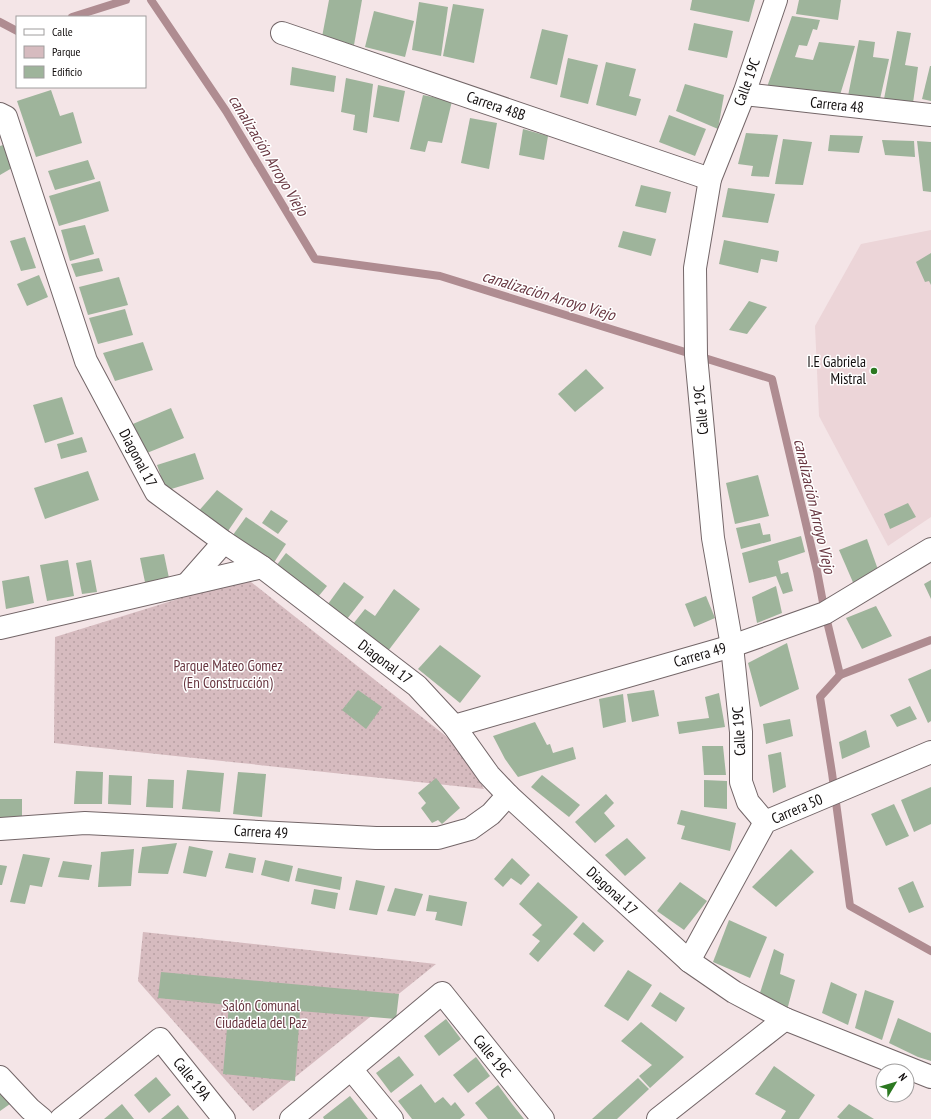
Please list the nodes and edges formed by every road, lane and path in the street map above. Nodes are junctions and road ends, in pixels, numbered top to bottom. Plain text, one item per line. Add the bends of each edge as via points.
1 (776, 0) edge
2 (282, 33) dead end
3 (744, 94) junction
4 (2, 112) edge
5 (931, 115) edge
6 (710, 179) junction
7 (224, 542) junction
8 (931, 549) edge
9 (262, 567) junction
10 (187, 584) junction
11 (0, 628) edge
12 (732, 646) junction
13 (454, 726) junction
14 (931, 752) edge
15 (508, 795) junction
16 (765, 822) junction
17 (0, 830) edge
18 (688, 961) junction
19 (784, 1019) junction
20 (351, 1070) junction
21 (0, 1077) edge
22 (931, 1077) edge
23 (30, 1116) edge
24 (61, 1119) edge
25 (224, 1119) edge
26 (291, 1119) edge
27 (392, 1119) edge
28 (543, 1119) edge
29 (658, 1119) edge

1 - 3 street, Calle 19C
2 - 6 street, Carrera 48B
3 - 5 street, Carrera 48
3 - 6 street, Calle 19C
4 - 7 street, Diagonal 17 via 86,361 156,492
6 - 12 street, Calle 19C via 695,268 696,349 713,538
7 - 9 street, Diagonal 17
7 - 10 street
8 - 12 street, Carrera 49 via 825,613
9 - 10 street
9 - 13 street, Diagonal 17 via 417,686
10 - 11 street
12 - 13 street, Carrera 49
12 - 16 street, Calle 19C via 741,732 741,782 748,802
13 - 15 street, Diagonal 17 via 489,775
14 - 16 street, Carrera 50
15 - 17 street, Carrera 49 via 492,814 470,829 438,838 376,838 85,823
15 - 18 street, Diagonal 17
16 - 18 street, Carrera 50
18 - 19 street, Diagonal 17 via 734,992
19 - 22 street, Diagonal 17
19 - 29 street
20 - 26 street
20 - 27 street
20 - 28 street, Calle 19C via 442,993
21 - 23 street
24 - 25 street, Calle 19A via 160,1039

